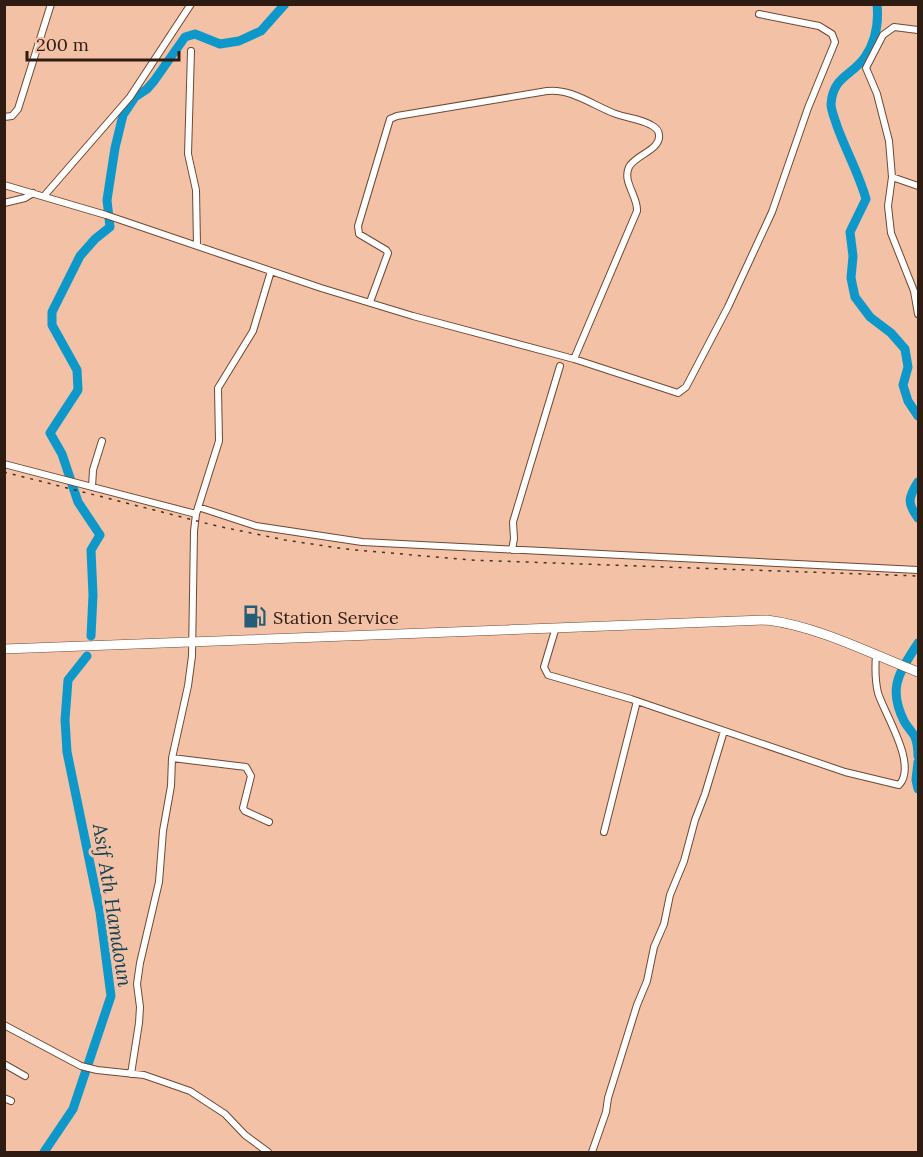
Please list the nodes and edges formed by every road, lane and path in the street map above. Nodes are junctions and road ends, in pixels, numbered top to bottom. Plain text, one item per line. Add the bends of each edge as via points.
1 (51, 4) edge
2 (191, 4) edge
3 (759, 14) dead end
4 (918, 30) edge
5 (191, 51) dead end
6 (4, 117) edge
7 (892, 177) junction
8 (4, 185) edge
9 (918, 186) edge
10 (33, 193) junction
11 (44, 196) junction
12 (4, 203) edge
13 (197, 245) junction
14 (271, 271) junction
15 (370, 302) junction
16 (918, 314) edge
17 (574, 359) junction
18 (560, 366) dead end
19 (102, 441) dead end
20 (4, 464) edge
21 (92, 487) junction
22 (197, 510) junction
23 (512, 550) junction
24 (918, 570) edge
25 (556, 627) junction
26 (191, 642) junction
27 (4, 649) edge
28 (876, 655) junction
29 (918, 672) edge
30 (636, 701) junction
31 (724, 731) junction
32 (172, 758) junction
33 (269, 822) dead end
34 (604, 832) dead end
35 (4, 1025) edge
36 (4, 1064) edge
37 (131, 1074) junction
38 (25, 1076) dead end
39 (268, 1152) edge
40 (592, 1152) edge

1 - 6 street via 18,109 12,116
2 - 11 street via 130,97
3 - 17 street via 819,26 832,34 835,42 772,212 686,387 678,393
4 - 7 street via 894,27 886,32 866,68 889,141
5 - 13 street via 188,154 196,190
7 - 9 street
7 - 16 street via 888,206 891,233 914,291
8 - 10 street
10 - 11 street
10 - 12 street
11 - 13 street
13 - 14 street
14 - 15 street
14 - 22 street via 253,331 218,388 219,441
15 - 17 street via 458,330
15 - 17 street via 388,253 360,234 358,226 390,119 563,91 652,125 660,137 630,166 628,179 638,211
18 - 23 street via 513,522
19 - 21 street
20 - 21 street
21 - 22 street
22 - 23 street via 256,525 351,540
22 - 26 street
23 - 24 street
25 - 26 main road
25 - 28 main road via 766,620 813,630
25 - 30 street via 544,667 548,675
26 - 27 main road
26 - 32 street via 188,686
28 - 29 main road
28 - 31 street via 879,693 906,761 899,785 845,772
30 - 31 street
30 - 34 street
31 - 40 street
32 - 33 street via 246,767 251,776 243,808
32 - 37 street via 159,882 137,984 140,1007
35 - 37 street via 81,1066
36 - 38 street
37 - 39 street via 190,1091 225,1114

